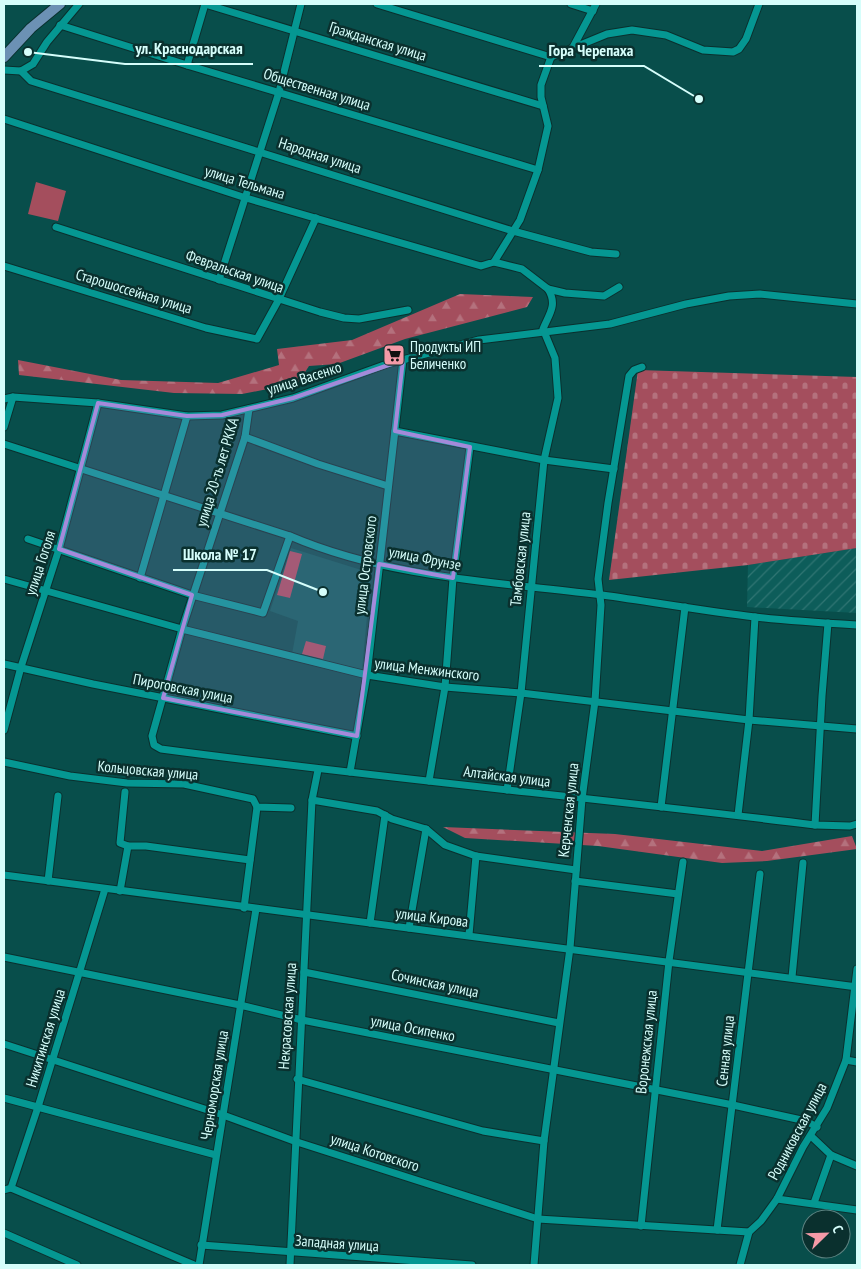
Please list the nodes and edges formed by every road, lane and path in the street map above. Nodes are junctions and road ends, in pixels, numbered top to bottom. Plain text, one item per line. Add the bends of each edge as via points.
1 (60, 4) edge
2 (79, 4) edge
3 (205, 4) edge
4 (301, 4) edge
5 (377, 4) edge
6 (571, 4) edge
7 (758, 4) edge
8 (594, 7) edge
9 (60, 25) junction
10 (293, 29) junction
11 (571, 49) junction
12 (4, 56) edge
13 (552, 57) junction
14 (187, 65) junction
15 (4, 70) edge
16 (20, 71) junction
17 (279, 92) junction
18 (543, 106) junction
19 (4, 119) edge
20 (261, 151) junction
21 (538, 170) junction
22 (246, 198) junction
23 (316, 218) junction
24 (56, 228) dead end
25 (514, 231) junction
26 (616, 254) dead end
27 (494, 262) junction
28 (4, 266) edge
29 (219, 280) junction
30 (619, 287) dead end
31 (548, 289) junction
32 (278, 301) junction
33 (857, 304) edge
34 (408, 310) dead end
35 (544, 333) junction
36 (403, 360) junction
37 (642, 367) dead end
38 (13, 397) junction
39 (4, 399) edge
40 (98, 403) junction
41 (249, 409) junction
42 (187, 416) junction
43 (4, 427) edge
44 (395, 431) junction
45 (244, 437) junction
46 (4, 444) edge
47 (470, 447) junction
48 (544, 460) junction
49 (614, 469) junction
50 (81, 470) junction
51 (388, 486) junction
52 (164, 496) junction
53 (219, 515) junction
54 (290, 536) junction
55 (28, 539) dead end
56 (59, 549) junction
57 (379, 564) junction
58 (140, 578) junction
59 (453, 578) junction
60 (4, 579) edge
61 (531, 589) junction
62 (45, 591) junction
63 (192, 595) junction
64 (599, 595) junction
65 (685, 607) junction
66 (755, 617) junction
67 (828, 623) junction
68 (857, 625) edge
69 (182, 629) junction
70 (4, 664) edge
71 (21, 667) junction
72 (366, 675) junction
73 (445, 687) junction
74 (521, 693) junction
75 (162, 698) junction
76 (594, 701) junction
77 (672, 709) junction
78 (749, 720) junction
79 (822, 726) junction
80 (4, 730) edge
81 (857, 730) edge
82 (357, 736) junction
83 (154, 745) joint
84 (4, 762) edge
85 (318, 770) junction
86 (350, 772) junction
87 (429, 781) junction
88 (507, 790) junction
89 (125, 792) dead end
90 (58, 796) dead end
91 (312, 800) junction
92 (582, 800) junction
93 (257, 807) junction
94 (661, 807) junction
95 (289, 808) dead end
96 (385, 815) junction
97 (738, 815) junction
98 (857, 824) edge
99 (815, 825) junction
100 (426, 829) junction
101 (128, 846) junction
102 (476, 856) junction
103 (250, 860) junction
104 (683, 862) dead end
105 (804, 863) dead end
106 (576, 870) junction
107 (760, 874) dead end
108 (4, 875) edge
109 (48, 881) junction
110 (575, 881) junction
111 (105, 889) junction
112 (120, 891) junction
113 (678, 894) junction
114 (244, 908) junction
115 (256, 909) junction
116 (308, 914) junction
117 (370, 923) junction
118 (409, 928) junction
119 (469, 935) junction
120 (570, 948) junction
121 (4, 957) edge
122 (669, 961) junction
123 (857, 969) edge
124 (747, 971) junction
125 (304, 972) junction
126 (80, 973) junction
127 (792, 977) junction
128 (856, 986) edge
129 (240, 1005) junction
130 (302, 1020) junction
131 (559, 1023) junction
132 (4, 1044) edge
133 (51, 1059) junction
134 (846, 1060) junction
135 (857, 1062) edge
136 (554, 1071) junction
137 (297, 1079) junction
138 (655, 1090) junction
139 (4, 1098) edge
140 (733, 1104) junction
141 (38, 1107) junction
142 (223, 1115) junction
143 (817, 1126) junction
144 (811, 1136) junction
145 (294, 1141) junction
146 (544, 1142) junction
147 (216, 1155) junction
148 (831, 1155) junction
149 (857, 1166) edge
150 (7, 1189) edge
151 (777, 1199) junction
152 (814, 1203) junction
153 (857, 1210) edge
154 (538, 1219) junction
155 (641, 1226) junction
156 (717, 1230) junction
157 (749, 1232) junction
158 (4, 1233) edge
159 (200, 1245) junction
160 (290, 1253) junction
161 (77, 1265) edge
162 (194, 1265) edge
163 (199, 1265) edge
164 (290, 1265) edge
165 (472, 1265) edge
166 (534, 1265) edge
167 (740, 1265) edge

1 - 12 main road
2 - 9 street
3 - 10 street, Гражданская улица
3 - 14 street
4 - 10 street
5 - 13 street
6 - 8 street
7 - 11 street via 746,40 733,52 691,47 666,35 643,30 607,34
8 - 11 street
9 - 14 street, Общественная улица
9 - 16 street via 33,64
10 - 17 street
10 - 18 street, Гражданская улица
11 - 13 street
13 - 18 street via 541,85
14 - 17 street, Общественная улица
15 - 16 street
16 - 20 street, Народная улица via 30,81
17 - 20 street
17 - 21 street, Общественная улица
18 - 21 street via 548,126
19 - 22 street, улица Тельмана
20 - 22 street
20 - 25 street, Народная улица
21 - 25 street
22 - 23 street, улица Тельмана
22 - 29 street
23 - 27 street, улица Тельмана via 481,266
23 - 32 street
24 - 29 street, Февральская улица
25 - 26 street, Народная улица via 591,252
25 - 27 street
27 - 31 street via 522,269
28 - 32 street, Старошоссейная улица via 206,328 257,339
29 - 32 street, Февральская улица
30 - 31 street via 604,296
31 - 35 street via 554,302
32 - 34 street, Февральская улица via 344,318
33 - 35 street, улица Васенко via 760,294 729,296 610,324
35 - 36 street, улица Васенко via 479,340
35 - 48 street, Тамбовская улица via 555,358 559,386
36 - 41 street, улица Васенко via 293,398
36 - 44 street, улица Островского
37 - 49 street, Керченская улица via 629,376
38 - 39 street, улица Васенко
38 - 40 street, улица Васенко
38 - 43 street
40 - 42 street, улица Васенко
40 - 50 street, улица Гоголя
41 - 42 street, улица Васенко via 222,415
41 - 45 street, улица 20-ть лет РККА
42 - 52 street
44 - 47 street
44 - 51 street, улица Островского
45 - 51 street
45 - 53 street, улица 20-ть лет РККА
46 - 50 street, улица Фрунзе
47 - 48 street
47 - 59 street
48 - 49 street
48 - 61 street, Тамбовская улица
49 - 64 street, Керченская улица via 598,579
50 - 52 street, улица Фрунзе
50 - 56 street, улица Гоголя
51 - 57 street, улица Островского
52 - 53 street, улица Фрунзе
52 - 58 street
53 - 54 street, улица Фрунзе
53 - 63 street, улица 20-ть лет РККА
54 - 57 street, улица Фрунзе via 326,552
54 - 63 street via 263,613
55 - 56 street
56 - 58 street
56 - 62 street, улица Гоголя
57 - 59 street, улица Фрунзе
57 - 72 street, улица Островского
58 - 63 street
59 - 61 street, улица Фрунзе
59 - 73 street
60 - 62 street, улица Менжинского
61 - 64 street, улица Фрунзе
61 - 74 street, Тамбовская улица
62 - 69 street, улица Менжинского
62 - 71 street, улица Гоголя
63 - 69 street, улица 20-ть лет РККА
64 - 65 street, улица Фрунзе
64 - 76 street, Керченская улица
65 - 66 street, улица Фрунзе
65 - 77 street
66 - 67 street, улица Фрунзе
66 - 78 street
67 - 68 street, улица Фрунзе
67 - 79 street
69 - 72 street, улица Менжинского
69 - 75 street, улица 20-ть лет РККА
70 - 71 street, Пироговская улица
71 - 75 street, Пироговская улица
71 - 80 street, улица Гоголя
72 - 73 street, улица Менжинского
72 - 82 street, улица Островского
73 - 74 street, улица Менжинского
73 - 87 street
74 - 76 street, улица Менжинского
74 - 88 street, Тамбовская улица
75 - 82 street, Пироговская улица
75 - 83 street, улица 20-ть лет РККА via 152,736
76 - 77 street, улица Менжинского
76 - 92 street, Керченская улица
77 - 78 street, улица Менжинского
77 - 94 street
78 - 79 street, улица Менжинского
78 - 97 street
79 - 81 street, улица Менжинского
79 - 99 street
82 - 86 street, улица Островского
83 - 85 street, Алтайская улица via 161,749
84 - 93 street, Кольцовская улица via 70,776 184,784 253,799
85 - 86 street, Алтайская улица
85 - 91 street, Некрасовская улица
86 - 87 street, Алтайская улица
87 - 88 street, Алтайская улица
88 - 92 street, Алтайская улица
89 - 101 street via 120,843
90 - 109 street
91 - 96 street
91 - 116 street, Некрасовская улица
92 - 94 street, Алтайская улица
92 - 106 street, Керченская улица
93 - 95 street, Кольцовская улица
93 - 103 street
94 - 97 street, Алтайская улица
96 - 100 street
96 - 117 street
97 - 99 street, Алтайская улица
98 - 99 street, Алтайская улица
100 - 102 street via 445,845
100 - 118 street
101 - 103 street
101 - 112 street
102 - 106 street
102 - 119 street
103 - 114 street
104 - 113 street, Воронежская улица
105 - 127 street
106 - 110 street, Керченская улица
107 - 124 street, Сенная улица
108 - 109 street, улица Кирова
109 - 111 street, улица Кирова
110 - 113 street
110 - 120 street, Керченская улица
111 - 112 street, улица Кирова
111 - 126 street, Никитинская улица
112 - 114 street, улица Кирова
113 - 122 street, Воронежская улица
114 - 115 street, улица Кирова
115 - 116 street, улица Кирова
115 - 129 street, Черноморская улица
116 - 117 street, улица Кирова
116 - 125 street, Некрасовская улица
117 - 118 street, улица Кирова
118 - 119 street, улица Кирова
119 - 120 street, улица Кирова
120 - 122 street, улица Кирова
120 - 131 street, Керченская улица
121 - 126 street, улица Осипенко
122 - 124 street, улица Кирова
122 - 138 street, Воронежская улица
123 - 128 street, Родниковская улица
124 - 127 street, улица Кирова
124 - 140 street, Сенная улица
125 - 130 street, Некрасовская улица
125 - 131 street, Сочинская улица
126 - 129 street, улица Осипенко
126 - 133 street, Никитинская улица
127 - 128 street, улица Кирова
128 - 134 street, Родниковская улица
129 - 130 street, улица Осипенко
129 - 142 street, Черноморская улица
130 - 136 street, улица Осипенко
130 - 137 street, Некрасовская улица
131 - 136 street, Керченская улица
132 - 133 street, улица Котовского
133 - 141 street, Никитинская улица
133 - 142 street, улица Котовского
134 - 135 street
134 - 143 street, Родниковская улица
136 - 138 street, улица Осипенко
136 - 146 street, Керченская улица
137 - 145 street, Некрасовская улица
137 - 146 street via 483,1131
138 - 140 street, улица Осипенко
138 - 155 street, Воронежская улица
139 - 141 street
140 - 143 street, улица Осипенко
140 - 156 street, Сенная улица
141 - 147 street
141 - 150 street, Никитинская улица
142 - 145 street, улица Котовского
142 - 147 street, Черноморская улица
143 - 144 street, Родниковская улица
144 - 148 street
144 - 151 street, Родниковская улица
145 - 154 street, улица Котовского
145 - 160 street, Некрасовская улица
146 - 154 street, Керченская улица
147 - 159 street, Черноморская улица
148 - 149 street
148 - 152 street
150 - 162 street
151 - 152 street
151 - 157 street, Родниковская улица
152 - 153 street
154 - 155 street, улица Котовского
154 - 166 street, Керченская улица
155 - 156 street, улица Котовского
156 - 157 street, улица Котовского
157 - 167 street, Родниковская улица
158 - 161 street
159 - 160 street, Западная улица
159 - 163 street, Черноморская улица
160 - 164 street, Некрасовская улица
160 - 165 street, Западная улица

